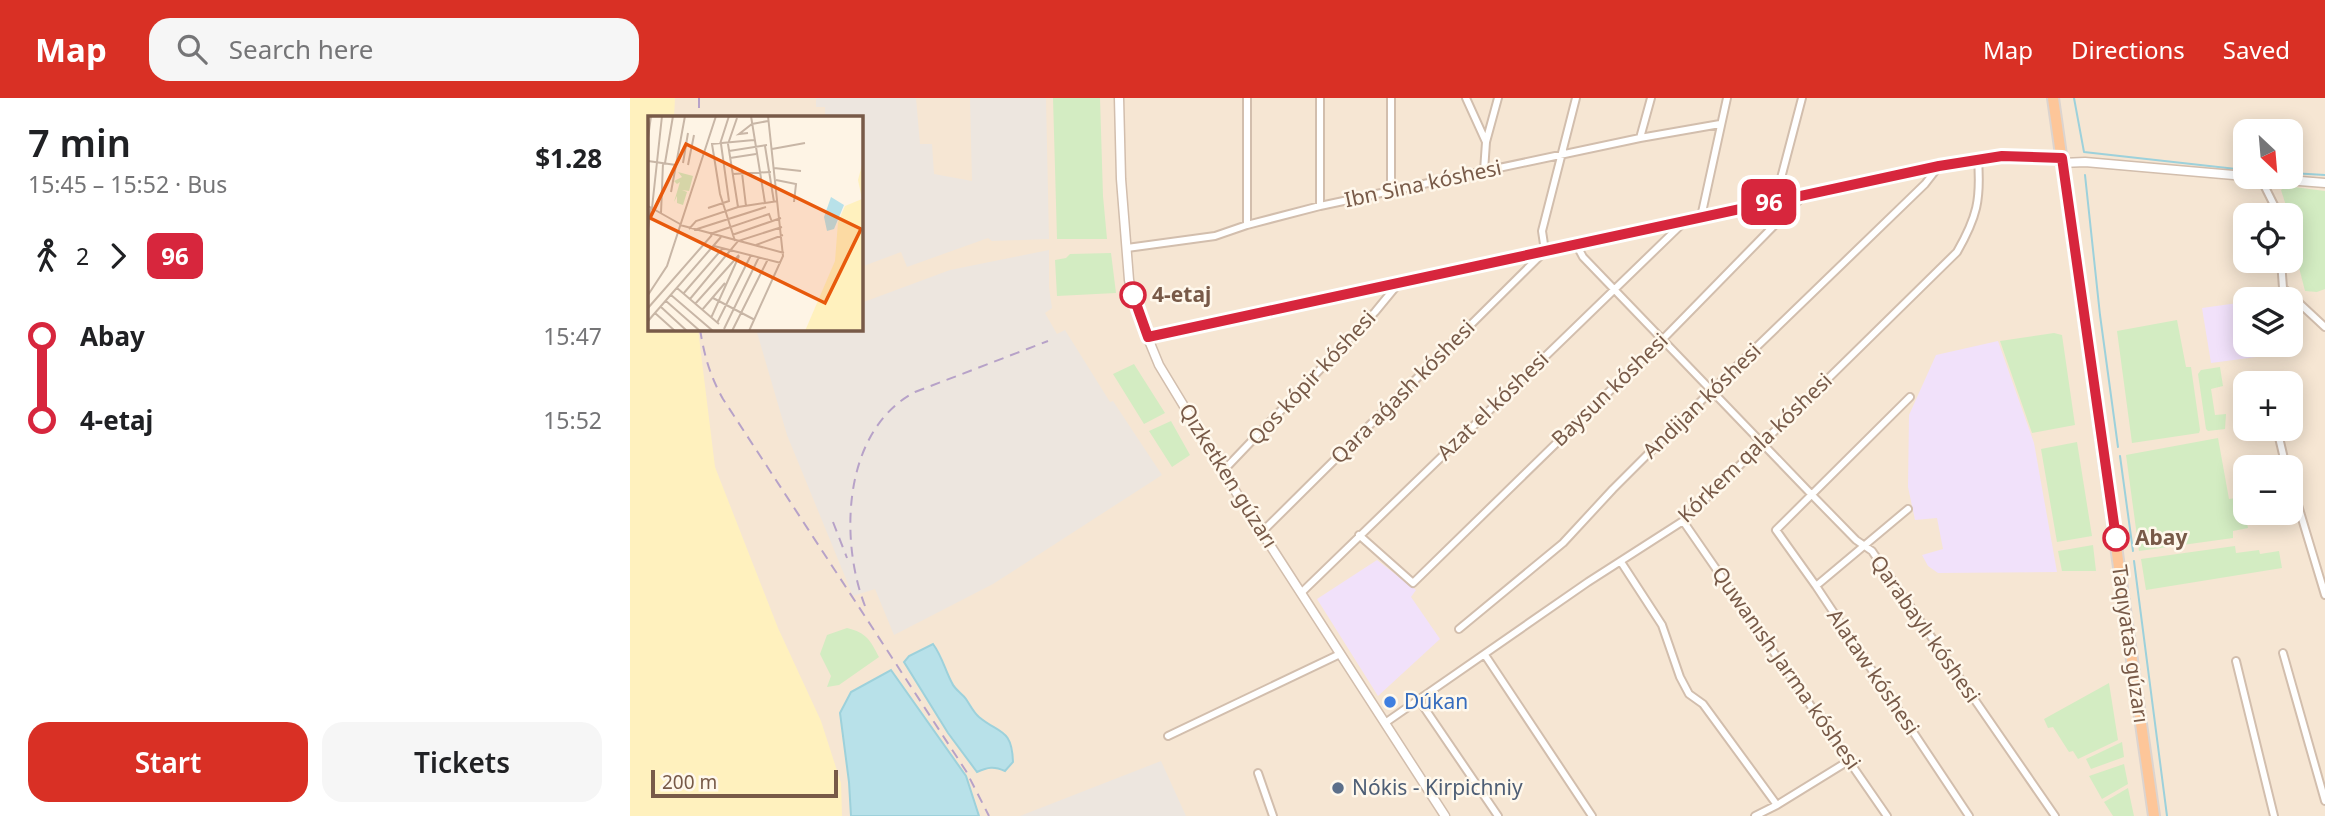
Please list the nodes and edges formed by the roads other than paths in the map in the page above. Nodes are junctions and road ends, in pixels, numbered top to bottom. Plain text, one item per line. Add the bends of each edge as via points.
1 (1119, 98) edge
2 (1247, 98) edge
3 (1320, 98) edge
4 (1391, 98) edge
5 (1466, 98) edge
6 (1498, 98) edge
7 (1576, 98) edge
8 (1651, 98) edge
9 (1727, 98) edge
10 (1802, 98) edge
11 (2053, 98) edge
12 (1720, 124) junction
13 (1640, 138) junction
14 (1486, 142) junction
15 (1560, 155) junction
16 (1978, 160) junction
17 (2062, 160) junction
18 (1939, 166) junction
19 (1484, 171) junction
20 (2233, 176) edge
21 (2303, 181) edge
22 (2325, 183) edge
23 (1391, 191) junction
24 (1804, 195) junction
25 (1775, 201) junction
26 (1320, 206) junction
27 (1701, 217) junction
28 (1687, 220) junction
29 (1247, 225) junction
30 (1576, 244) junction
31 (1127, 248) junction
32 (1545, 251) junction
33 (2282, 273) edge
34 (1399, 283) junction
35 (1614, 289) junction
36 (2323, 325) edge
37 (2325, 335) edge
38 (1148, 337) junction
39 (1663, 339) junction
40 (1712, 390) junction
41 (1910, 397) dead end
42 (1761, 443) junction
43 (1223, 471) junction
44 (1811, 494) junction
45 (1908, 509) dead end
46 (1683, 521) junction
47 (2303, 522) edge
48 (1262, 532) junction
49 (1359, 535) junction
50 (1864, 544) junction
51 (1621, 562) junction
52 (1816, 586) junction
53 (1301, 593) junction
54 (2325, 595) edge
55 (1460, 629) dead end
56 (2283, 653) dead end
57 (1340, 654) junction
58 (1485, 655) junction
59 (2236, 661) dead end
60 (1419, 700) junction
61 (1385, 723) junction
62 (1168, 736) dead end
63 (1850, 760) junction
64 (1258, 773) dead end
65 (2325, 801) edge
66 (1777, 805) junction
67 (1273, 816) edge
68 (1445, 816) edge
69 (1498, 816) edge
70 (1592, 816) edge
71 (1755, 816) edge
72 (1887, 816) edge
73 (1969, 816) edge
74 (2055, 816) edge
75 (2154, 816) edge
76 (2274, 816) edge

1 - 31 street, Qızketken gúzarı
2 - 29 street
3 - 26 street
4 - 23 street
5 - 14 street
6 - 14 street
7 - 15 street
8 - 13 street
9 - 12 street
10 - 25 street
11 - 17 highway, Taqıyatas gúzarı
12 - 13 street, Ibn Sina kóshesi
12 - 27 street
13 - 15 street, Ibn Sina kóshesi
14 - 19 street
15 - 19 street, Ibn Sina kóshesi
15 - 32 street via 1542,231
16 - 17 street via 2002,156
16 - 18 street
16 - 42 street, Kórkem qala kóshesi via 1978,206 1957,252
17 - 20 street
17 - 75 highway, Taqıyatas gúzarı
18 - 24 street
18 - 40 street, Andijan kóshesi
19 - 23 street, Ibn Sina kóshesi
21 - 22 street
23 - 26 street, Ibn Sina kóshesi
24 - 25 street
24 - 39 street, Baysun kóshesi
25 - 27 street
26 - 29 street, Ibn Sina kóshesi
27 - 28 street
28 - 30 street
28 - 35 street, Azat el kóshesi
29 - 31 street, Ibn Sina kóshesi via 1215,236
30 - 32 street
30 - 35 street, Qarabaylı kóshesi
31 - 38 street, Qızketken gúzarı via 1129,281
32 - 34 street
32 - 48 street, Qara aǵash kóshesi
33 - 36 street via 2283,288
34 - 38 street
34 - 43 street, Qos kópir kóshesi
35 - 39 street, Qarabaylı kóshesi
35 - 49 street, Azat el kóshesi
36 - 37 street
38 - 43 street, Qızketken gúzarı via 1159,365
39 - 40 street, Qarabaylı kóshesi
39 - 49 street, Baysun kóshesi via 1413,583
40 - 42 street, Qarabaylı kóshesi
40 - 55 street, Andijan kóshesi via 1563,543
41 - 44 street
42 - 44 street, Qarabaylı kóshesi
42 - 46 street, Kórkem qala kóshesi
43 - 48 street, Qızketken gúzarı
44 - 50 street, Qarabaylı kóshesi
44 - 52 street, Alataw kóshesi via 1776,530
45 - 50 street
46 - 51 street, Kórkem qala kóshesi
46 - 63 street, Quwanısh Jarma kóshesi
47 - 54 street
48 - 53 street, Qızketken gúzarı
49 - 53 street, Azat el kóshesi
50 - 52 street
50 - 74 street, Qarabaylı kóshesi
51 - 58 street, Kórkem qala kóshesi
51 - 66 street via 1662,625 1689,694 1703,704
52 - 73 street, Alataw kóshesi
53 - 57 street, Qızketken gúzarı
56 - 65 street
57 - 61 street, Qızketken gúzarı
57 - 62 street
58 - 60 street, Kórkem qala kóshesi
58 - 70 street
59 - 76 street
60 - 61 street, Kórkem qala kóshesi
60 - 69 street
61 - 68 street, Qızketken gúzarı
63 - 66 street
63 - 72 street, Quwanısh Jarma kóshesi
64 - 67 street
66 - 71 street

